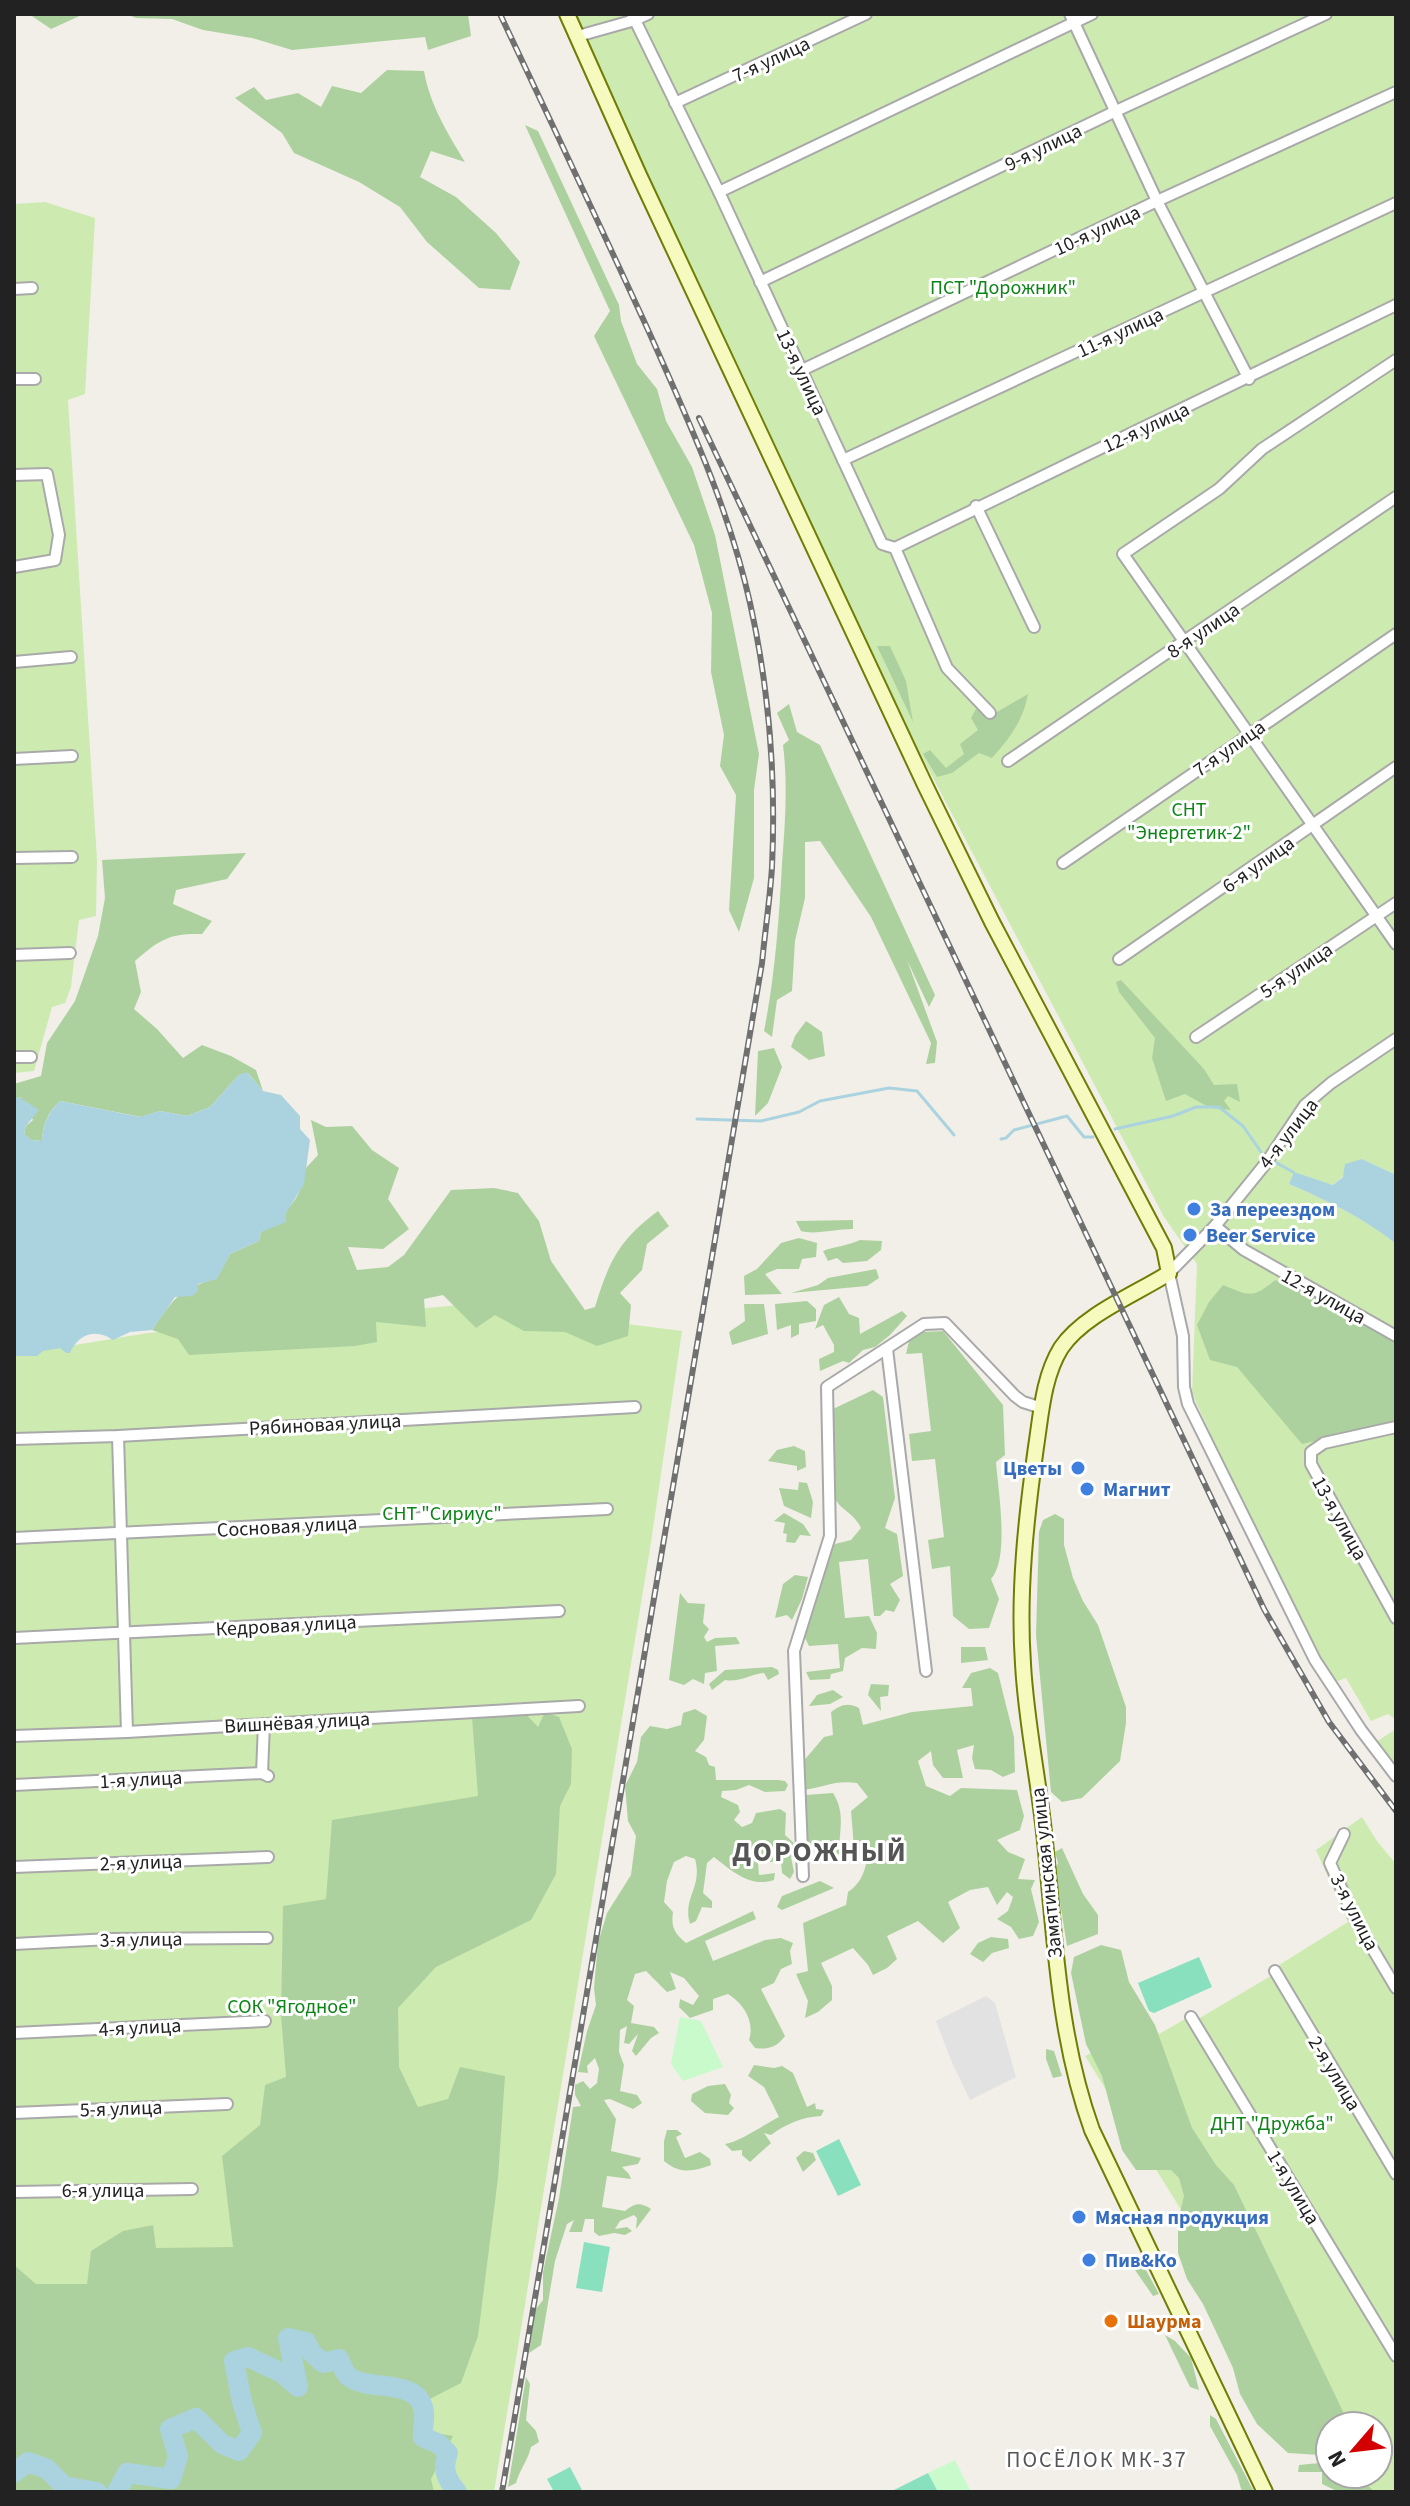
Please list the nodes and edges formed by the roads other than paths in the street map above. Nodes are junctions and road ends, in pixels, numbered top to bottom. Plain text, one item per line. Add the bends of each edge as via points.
1 (567, 14) edge
2 (648, 14) edge
3 (866, 14) edge
4 (1092, 14) edge
5 (1326, 14) edge
6 (634, 17) edge
7 (1072, 18) edge
8 (578, 36) junction
9 (1396, 92) edge
10 (675, 103) junction
11 (1116, 111) junction
12 (719, 192) junction
13 (1157, 201) junction
14 (1396, 203) edge
15 (760, 282) junction
16 (32, 288) dead end
17 (14, 289) edge
18 (1203, 293) junction
19 (1396, 305) edge
20 (1396, 360) edge
21 (800, 371) junction
22 (14, 379) edge
23 (35, 379) dead end
24 (1249, 379) junction
25 (843, 460) junction
26 (14, 475) edge
27 (1396, 497) edge
28 (976, 506) junction
29 (895, 548) junction
30 (14, 567) edge
31 (1034, 627) dead end
32 (1396, 634) edge
33 (1184, 643) junction
34 (71, 657) dead end
35 (14, 662) edge
36 (990, 713) dead end
37 (1249, 733) junction
38 (72, 756) dead end
39 (14, 759) edge
40 (1008, 761) dead end
41 (1396, 767) edge
42 (1313, 826) junction
43 (72, 857) dead end
44 (14, 858) edge
45 (1063, 863) dead end
46 (1396, 903) edge
47 (1378, 916) junction
48 (1396, 944) edge
49 (70, 953) dead end
50 (14, 955) edge
51 (1119, 959) dead end
52 (1196, 1037) dead end
53 (1396, 1039) edge
54 (14, 1057) edge
55 (31, 1057) dead end
56 (1215, 1226) junction
57 (1169, 1273) junction
58 (1396, 1336) edge
59 (887, 1349) junction
60 (635, 1407) dead end
61 (1042, 1408) junction
62 (1396, 1427) edge
63 (118, 1436) junction
64 (14, 1439) edge
65 (607, 1509) dead end
66 (121, 1534) junction
67 (14, 1538) edge
68 (559, 1611) dead end
69 (1396, 1618) edge
70 (123, 1634) junction
71 (14, 1638) edge
72 (926, 1671) dead end
73 (579, 1706) dead end
74 (264, 1724) junction
75 (127, 1732) junction
76 (14, 1736) edge
77 (1396, 1776) edge
78 (14, 1785) edge
79 (1344, 1834) dead end
80 (268, 1857) dead end
81 (14, 1867) edge
82 (803, 1876) dead end
83 (267, 1938) dead end
84 (14, 1944) edge
85 (1275, 1971) dead end
86 (1396, 1988) edge
87 (1191, 2017) dead end
88 (265, 2021) dead end
89 (14, 2033) edge
90 (227, 2104) dead end
91 (14, 2113) edge
92 (1396, 2174) edge
93 (192, 2189) dead end
94 (14, 2192) edge
95 (1396, 2356) edge
96 (1265, 2492) edge

1 - 8 street
2 - 6 street
3 - 10 street, 7-я улица
4 - 7 street
5 - 11 street, 9-я улица
6 - 8 street
6 - 10 street, 13-я улица
7 - 11 street
7 - 12 street
8 - 57 street via 931,799 1156,1229
9 - 13 street, 10-я улица
10 - 12 street, 13-я улица
11 - 13 street
11 - 15 street, 9-я улица
12 - 15 street, 13-я улица
13 - 18 street
13 - 21 street, 10-я улица
14 - 18 street, 11-я улица
15 - 21 street, 13-я улица
16 - 17 street
18 - 24 street
18 - 25 street, 11-я улица
19 - 24 street, 12-я улица
20 - 33 street via 1262,449 1219,489 1123,554
21 - 25 street, 13-я улица
22 - 23 street
24 - 28 street, 12-я улица
25 - 29 street, 13-я улица via 882,544
26 - 30 street via 47,474 59,535 55,560
27 - 33 street, 8-я улица
28 - 29 street, 12-я улица
28 - 31 street
29 - 36 street, 13-я улица via 947,668
32 - 37 street, 7-я улица
33 - 37 street
33 - 40 street, 8-я улица
34 - 35 street
37 - 42 street
37 - 45 street, 7-я улица
38 - 39 street
41 - 42 street, 6-я улица
42 - 47 street
42 - 51 street, 6-я улица
43 - 44 street
46 - 47 street, 5-я улица
47 - 48 street
47 - 52 street, 5-я улица
49 - 50 street
53 - 56 street, 4-я улица via 1305,1105
54 - 55 street
56 - 57 street, 4-я улица
56 - 58 street, 12-я улица via 1244,1250
57 - 61 street, Замятинская улица via 1072,1334 1053,1365
57 - 77 street via 1183,1336 1188,1404 1315,1660
59 - 61 street via 924,1324 945,1323 1015,1396
59 - 72 street
59 - 82 street via 827,1387 830,1536 794,1651
60 - 63 street, Рябиновая улица
61 - 96 street, Замятинская улица via 1023,1573 1023,1664 1066,2037 1092,2130
62 - 69 street, 13-я улица via 1324,1443 1311,1452 1311,1464
63 - 64 street, Рябиновая улица
63 - 66 street
65 - 66 street, Сосновая улица
66 - 67 street, Сосновая улица
66 - 70 street
68 - 70 street, Кедровая улица
70 - 71 street, Кедровая улица
70 - 75 street
73 - 74 street, Вишнёвая улица
74 - 75 street, Вишнёвая улица
74 - 78 street, 1-я улица via 265,1775
75 - 76 street, Вишнёвая улица
79 - 86 street, 3-я улица via 1330,1863 1356,1921
80 - 81 street, 2-я улица
83 - 84 street, 3-я улица
85 - 92 street, 2-я улица
87 - 95 street, 1-я улица
88 - 89 street, 4-я улица
90 - 91 street, 5-я улица
93 - 94 street, 6-я улица

